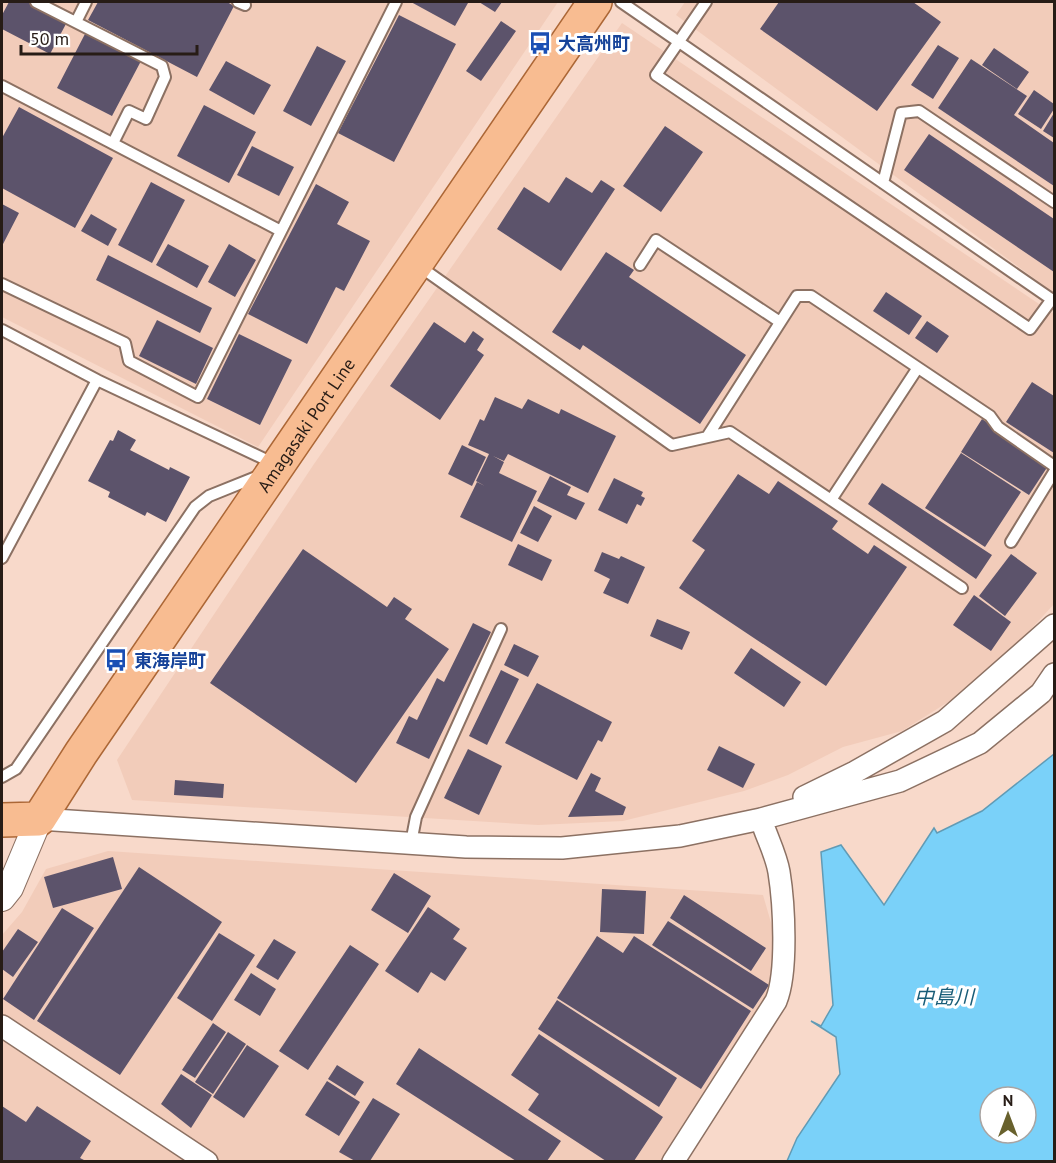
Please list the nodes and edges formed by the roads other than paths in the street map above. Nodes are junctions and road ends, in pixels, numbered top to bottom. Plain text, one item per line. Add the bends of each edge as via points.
1 (36, 2) edge
2 (86, 2) edge
3 (396, 2) edge
4 (595, 2) edge
5 (621, 2) edge
6 (706, 2) edge
7 (76, 22) junction
8 (679, 43) junction
9 (2, 86) edge
10 (113, 143) junction
11 (883, 183) junction
12 (1054, 202) edge
13 (280, 231) junction
14 (416, 264) junction
15 (640, 265) dead end
16 (2, 284) edge
17 (1053, 300) edge
18 (780, 322) junction
19 (2, 330) edge
20 (917, 369) junction
21 (97, 380) junction
22 (707, 437) junction
23 (1054, 466) edge
24 (277, 467) junction
25 (1054, 472) edge
26 (831, 500) junction
27 (1011, 542) dead end
28 (2, 558) edge
29 (962, 588) dead end
30 (1054, 626) edge
31 (501, 629) dead end
32 (1054, 674) edge
33 (2, 777) edge
34 (39, 819) junction
35 (760, 819) junction
36 (2, 820) edge
37 (411, 843) junction
38 (2, 857) edge
39 (2, 898) edge
40 (2, 1026) edge
41 (207, 1161) edge
42 (674, 1161) edge

1 - 7 lane
2 - 7 lane
3 - 13 lane
4 - 14 main road, Amagasaki Port Line
5 - 8 lane
6 - 8 lane
7 - 10 lane via 162,66 165,77 146,119 129,111
8 - 11 lane
8 - 17 lane via 656,75 1030,329
9 - 10 lane
10 - 13 lane
11 - 12 lane via 902,113 919,111
11 - 17 lane
13 - 16 lane via 198,397 129,361 125,343
14 - 22 lane via 672,445
14 - 24 main road, Amagasaki Port Line
15 - 18 lane via 656,240
18 - 20 lane via 797,296 810,296
18 - 22 lane
19 - 21 lane
20 - 23 lane via 990,416 998,427
20 - 26 lane
21 - 24 lane
21 - 28 lane
22 - 26 lane via 730,432
24 - 33 lane via 209,496 195,507 16,769
24 - 34 main road, Amagasaki Port Line
25 - 27 lane
26 - 29 lane
30 - 35 street via 945,721
31 - 37 lane via 416,817
32 - 35 street via 1041,693 980,743 900,781
34 - 36 main road
34 - 37 street
34 - 38 street
34 - 39 street via 10,888
35 - 37 street via 680,836 562,848
35 - 42 street via 779,871 782,987
40 - 41 street

